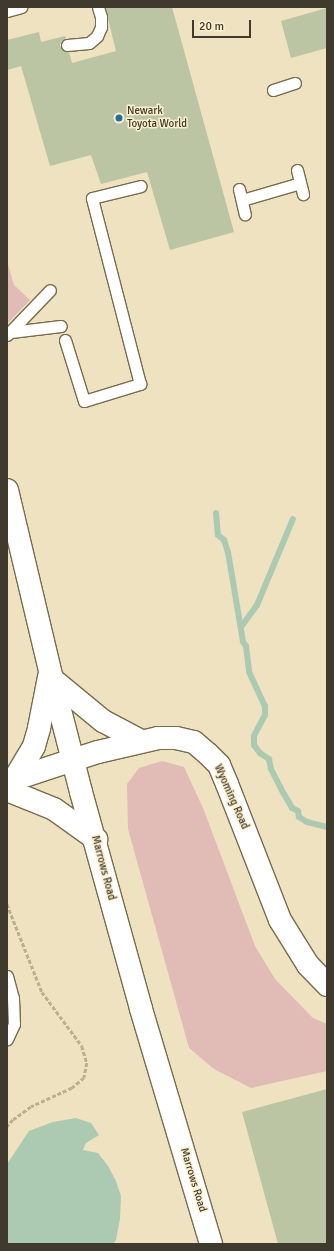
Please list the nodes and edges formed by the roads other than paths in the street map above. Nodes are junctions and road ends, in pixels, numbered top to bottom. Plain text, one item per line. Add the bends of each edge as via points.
1 (21, 7) edge
2 (98, 7) edge
3 (7, 10) edge
4 (67, 45) dead end
5 (295, 83) dead end
6 (273, 90) dead end
7 (297, 170) dead end
8 (141, 186) dead end
9 (239, 189) dead end
10 (242, 200) junction
11 (245, 214) dead end
12 (50, 290) dead end
13 (61, 326) dead end
14 (9, 333) edge
15 (65, 340) dead end
16 (7, 490) edge
17 (51, 674) junction
18 (141, 741) junction
19 (73, 760) junction
20 (10, 783) edge
21 (96, 839) junction
22 (7, 976) edge
23 (327, 985) edge
24 (7, 1039) edge
25 (211, 1244) edge

1 - 3 lane
2 - 4 lane via 101,27 97,36 89,43
5 - 6 lane
7 - 10 lane via 302,188
8 - 15 lane via 92,198 140,384 84,401
9 - 10 lane
10 - 11 lane
12 - 14 lane
13 - 14 lane
16 - 17 street, Marrows Road
17 - 18 street via 103,721
17 - 19 street, Marrows Road
17 - 20 street via 34,746
18 - 19 street, Wyoming Road
18 - 23 street, Wyoming Road via 176,738 194,742 218,765 280,920 308,965
19 - 20 street, Wyoming Road
19 - 21 street, Marrows Road
20 - 21 street
21 - 25 street, Marrows Road via 141,1009
22 - 24 lane via 13,998 14,1024

